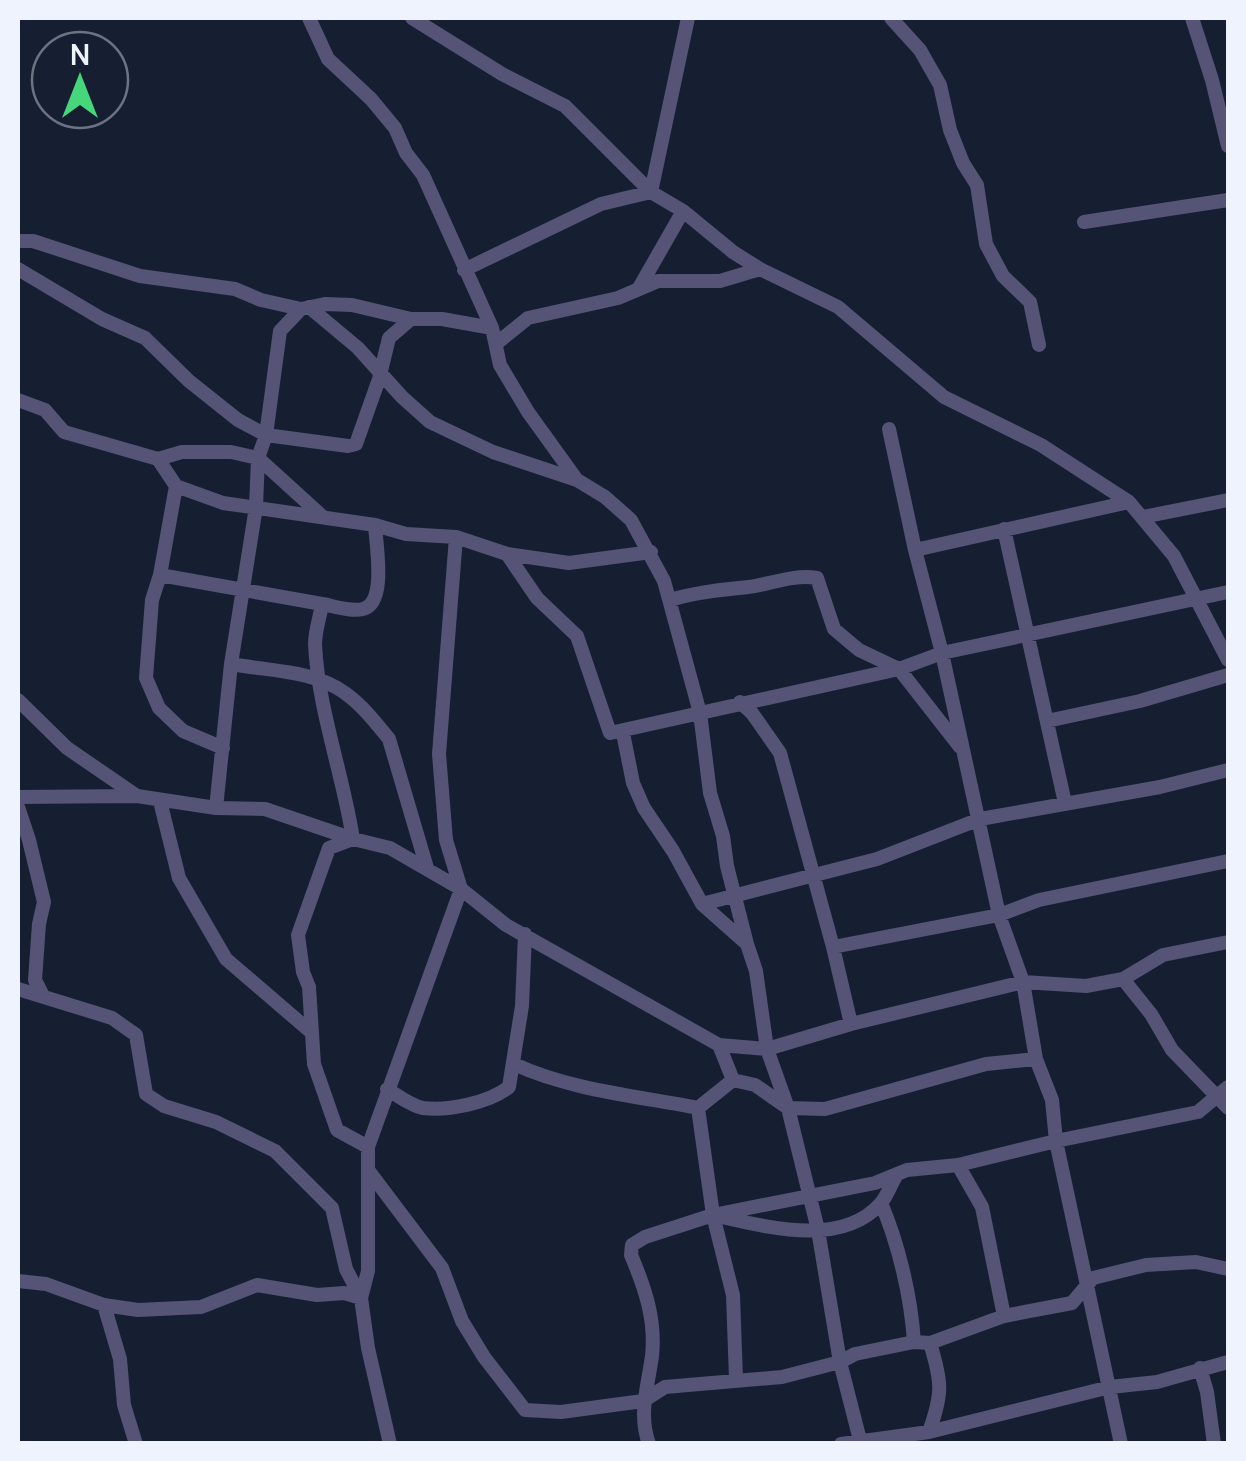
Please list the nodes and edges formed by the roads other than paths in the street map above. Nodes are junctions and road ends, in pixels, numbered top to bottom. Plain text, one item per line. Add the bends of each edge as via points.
1 (309, 18) edge
2 (412, 18) edge
3 (688, 18) edge
4 (891, 18) edge
5 (1192, 18) edge
6 (1228, 146) edge
7 (651, 192) junction
8 (1228, 200) edge
9 (683, 210) junction
10 (1084, 222) dead end
11 (18, 241) edge
12 (18, 269) edge
13 (464, 270) junction
14 (760, 270) junction
15 (638, 288) junction
16 (305, 308) junction
17 (411, 319) junction
18 (495, 336) junction
19 (1039, 345) dead end
20 (380, 374) junction
21 (18, 400) edge
22 (889, 429) dead end
23 (266, 434) junction
24 (258, 458) junction
25 (158, 459) junction
26 (578, 480) junction
27 (176, 486) junction
28 (1228, 500) edge
29 (1128, 502) junction
30 (256, 507) junction
31 (1144, 517) junction
32 (326, 519) junction
33 (375, 526) junction
34 (1004, 529) junction
35 (456, 538) junction
36 (915, 550) junction
37 (651, 552) junction
38 (507, 554) junction
39 (160, 576) junction
40 (241, 590) junction
41 (1228, 592) edge
42 (1198, 599) junction
43 (670, 600) junction
44 (322, 604) junction
45 (1028, 636) junction
46 (942, 653) junction
47 (1228, 660) edge
48 (230, 664) junction
49 (898, 668) junction
50 (1228, 675) edge
51 (321, 678) junction
52 (18, 700) edge
53 (740, 702) junction
54 (700, 714) junction
55 (1047, 721) junction
56 (622, 733) junction
57 (224, 748) junction
58 (965, 753) junction
59 (1228, 770) edge
60 (137, 796) junction
61 (18, 797) edge
62 (160, 801) junction
63 (1065, 803) junction
64 (18, 807) edge
65 (216, 808) junction
66 (980, 819) junction
67 (353, 839) junction
68 (1228, 861) edge
69 (427, 868) junction
70 (816, 876) junction
71 (461, 889) junction
72 (735, 898) junction
73 (702, 904) junction
74 (999, 915) junction
75 (526, 934) junction
76 (1228, 942) edge
77 (747, 944) junction
78 (833, 947) junction
79 (1122, 980) junction
80 (1023, 982) junction
81 (18, 988) edge
82 (42, 994) junction
83 (851, 1024) junction
84 (311, 1032) junction
85 (719, 1045) junction
86 (767, 1049) junction
87 (1036, 1059) junction
88 (514, 1064) junction
89 (733, 1080) junction
90 (387, 1089) junction
91 (1225, 1098) edge
92 (698, 1108) junction
93 (788, 1108) junction
94 (1056, 1141) junction
95 (368, 1147) junction
96 (958, 1165) junction
97 (368, 1170) junction
98 (896, 1176) junction
99 (808, 1196) junction
100 (881, 1203) junction
101 (713, 1216) junction
102 (818, 1230) junction
103 (1228, 1269) edge
104 (18, 1282) edge
105 (1088, 1287) junction
106 (361, 1298) junction
107 (104, 1306) junction
108 (1004, 1316) junction
109 (914, 1342) junction
110 (930, 1343) junction
111 (840, 1362) junction
112 (1228, 1362) edge
113 (1200, 1368) junction
114 (736, 1379) junction
115 (1110, 1387) junction
116 (643, 1401) junction
117 (929, 1432) junction
118 (861, 1442) edge
119 (136, 1444) edge
120 (390, 1444) edge
121 (649, 1444) edge
122 (841, 1444) edge
123 (1121, 1444) edge
124 (1214, 1444) edge

1 - 13 street via 328,59 396,128
2 - 7 street via 565,106
3 - 7 street
4 - 19 street via 940,85 950,130 977,185 986,244 1003,276 1030,302
5 - 6 street
7 - 9 street
7 - 13 street via 602,204
8 - 10 street
9 - 14 street
9 - 15 street
11 - 16 street via 140,276 235,288
12 - 23 street via 145,338 238,420
13 - 18 street
14 - 15 street via 720,281 658,281
14 - 29 street via 838,307 944,397 1041,445
15 - 18 street via 528,318
16 - 17 street via 352,305
16 - 20 street
16 - 23 street via 280,331
17 - 18 street via 442,319
17 - 20 street via 389,338
18 - 26 street via 500,365
20 - 23 street via 356,444
20 - 26 street via 430,422
21 - 25 street via 46,410 64,432
22 - 36 street
23 - 24 street
24 - 25 street via 182,452
24 - 30 street
24 - 32 street
25 - 27 street
26 - 37 street via 631,520
27 - 30 street
27 - 39 street
28 - 31 street
29 - 31 street
29 - 34 street
30 - 32 street
30 - 40 street
31 - 42 street
32 - 33 street
33 - 35 street
33 - 44 street via 378,594 372,604 360,610
34 - 36 street
34 - 45 street
35 - 38 street
35 - 71 street via 440,754 446,840
36 - 46 street
37 - 38 street via 568,563
37 - 43 street
38 - 56 street via 538,598 578,636 610,734
39 - 40 street
39 - 57 street via 146,678 159,708 183,732
40 - 44 street
40 - 48 street
41 - 42 street
42 - 45 street
42 - 47 street
43 - 49 street via 800,575 817,578 834,629 858,650
43 - 54 street
44 - 51 street via 315,641
45 - 46 street
45 - 55 street
46 - 49 street
46 - 58 street
48 - 51 street
48 - 57 street
49 - 53 street
49 - 58 street
50 - 55 street
51 - 67 street
51 - 69 street via 347,694 389,738
52 - 60 street via 67,748
53 - 54 street
53 - 70 street via 780,753
54 - 56 street
54 - 72 street
55 - 63 street
56 - 73 street via 644,808
57 - 65 street
58 - 66 street
59 - 63 street
60 - 61 street
60 - 62 street
62 - 65 street
62 - 84 street via 179,878 226,959
63 - 66 street
64 - 82 street via 44,902 35,980
65 - 67 street via 264,810
66 - 70 street
66 - 74 street
67 - 69 street via 390,848
67 - 84 street via 329,848 298,935
68 - 74 street via 1040,900
69 - 71 street
70 - 72 street
70 - 78 street
71 - 75 street
71 - 90 street
72 - 73 street
72 - 77 street
73 - 77 street
74 - 78 street
74 - 80 street
75 - 85 street
75 - 88 street
76 - 79 street via 1164,954
77 - 86 street
78 - 83 street
79 - 80 street via 1086,986
79 - 91 street via 1172,1050
80 - 83 street
80 - 87 street
81 - 82 street
82 - 106 street via 112,1018 136,1035 146,1094 275,1151 332,1208 346,1269
83 - 86 street
84 - 95 street via 314,1064 337,1130
85 - 86 street
85 - 89 street
86 - 93 street
87 - 93 street via 986,1064 825,1109
87 - 94 street via 1052,1100
88 - 90 street via 509,1087 499,1095 452,1107 420,1108
88 - 92 street via 582,1086
89 - 92 street
89 - 93 street via 755,1085
90 - 95 street
91 - 94 street via 1198,1112
92 - 101 street
93 - 99 street
94 - 96 street
94 - 105 street
95 - 97 street
96 - 98 street
96 - 108 street via 982,1207
97 - 106 street via 368,1271
97 - 116 street via 442,1268 462,1322 525,1410
98 - 99 street
98 - 100 street
99 - 101 street
99 - 102 street
100 - 102 street via 860,1220
100 - 109 street
101 - 102 street
101 - 114 street via 734,1294
101 - 116 street via 632,1245 652,1318
102 - 111 street
103 - 105 street via 1196,1262 1146,1265 1094,1278
104 - 107 street via 46,1284
105 - 108 street via 1072,1303
105 - 115 street
106 - 107 street via 257,1285 200,1307
106 - 120 street
107 - 119 street
108 - 110 street
109 - 110 street
109 - 111 street
110 - 117 street via 941,1380
111 - 114 street via 782,1377
111 - 118 street
112 - 113 street
113 - 115 street
113 - 124 street
114 - 116 street via 665,1387
115 - 117 street
115 - 123 street
116 - 121 street
117 - 118 street
118 - 122 street

